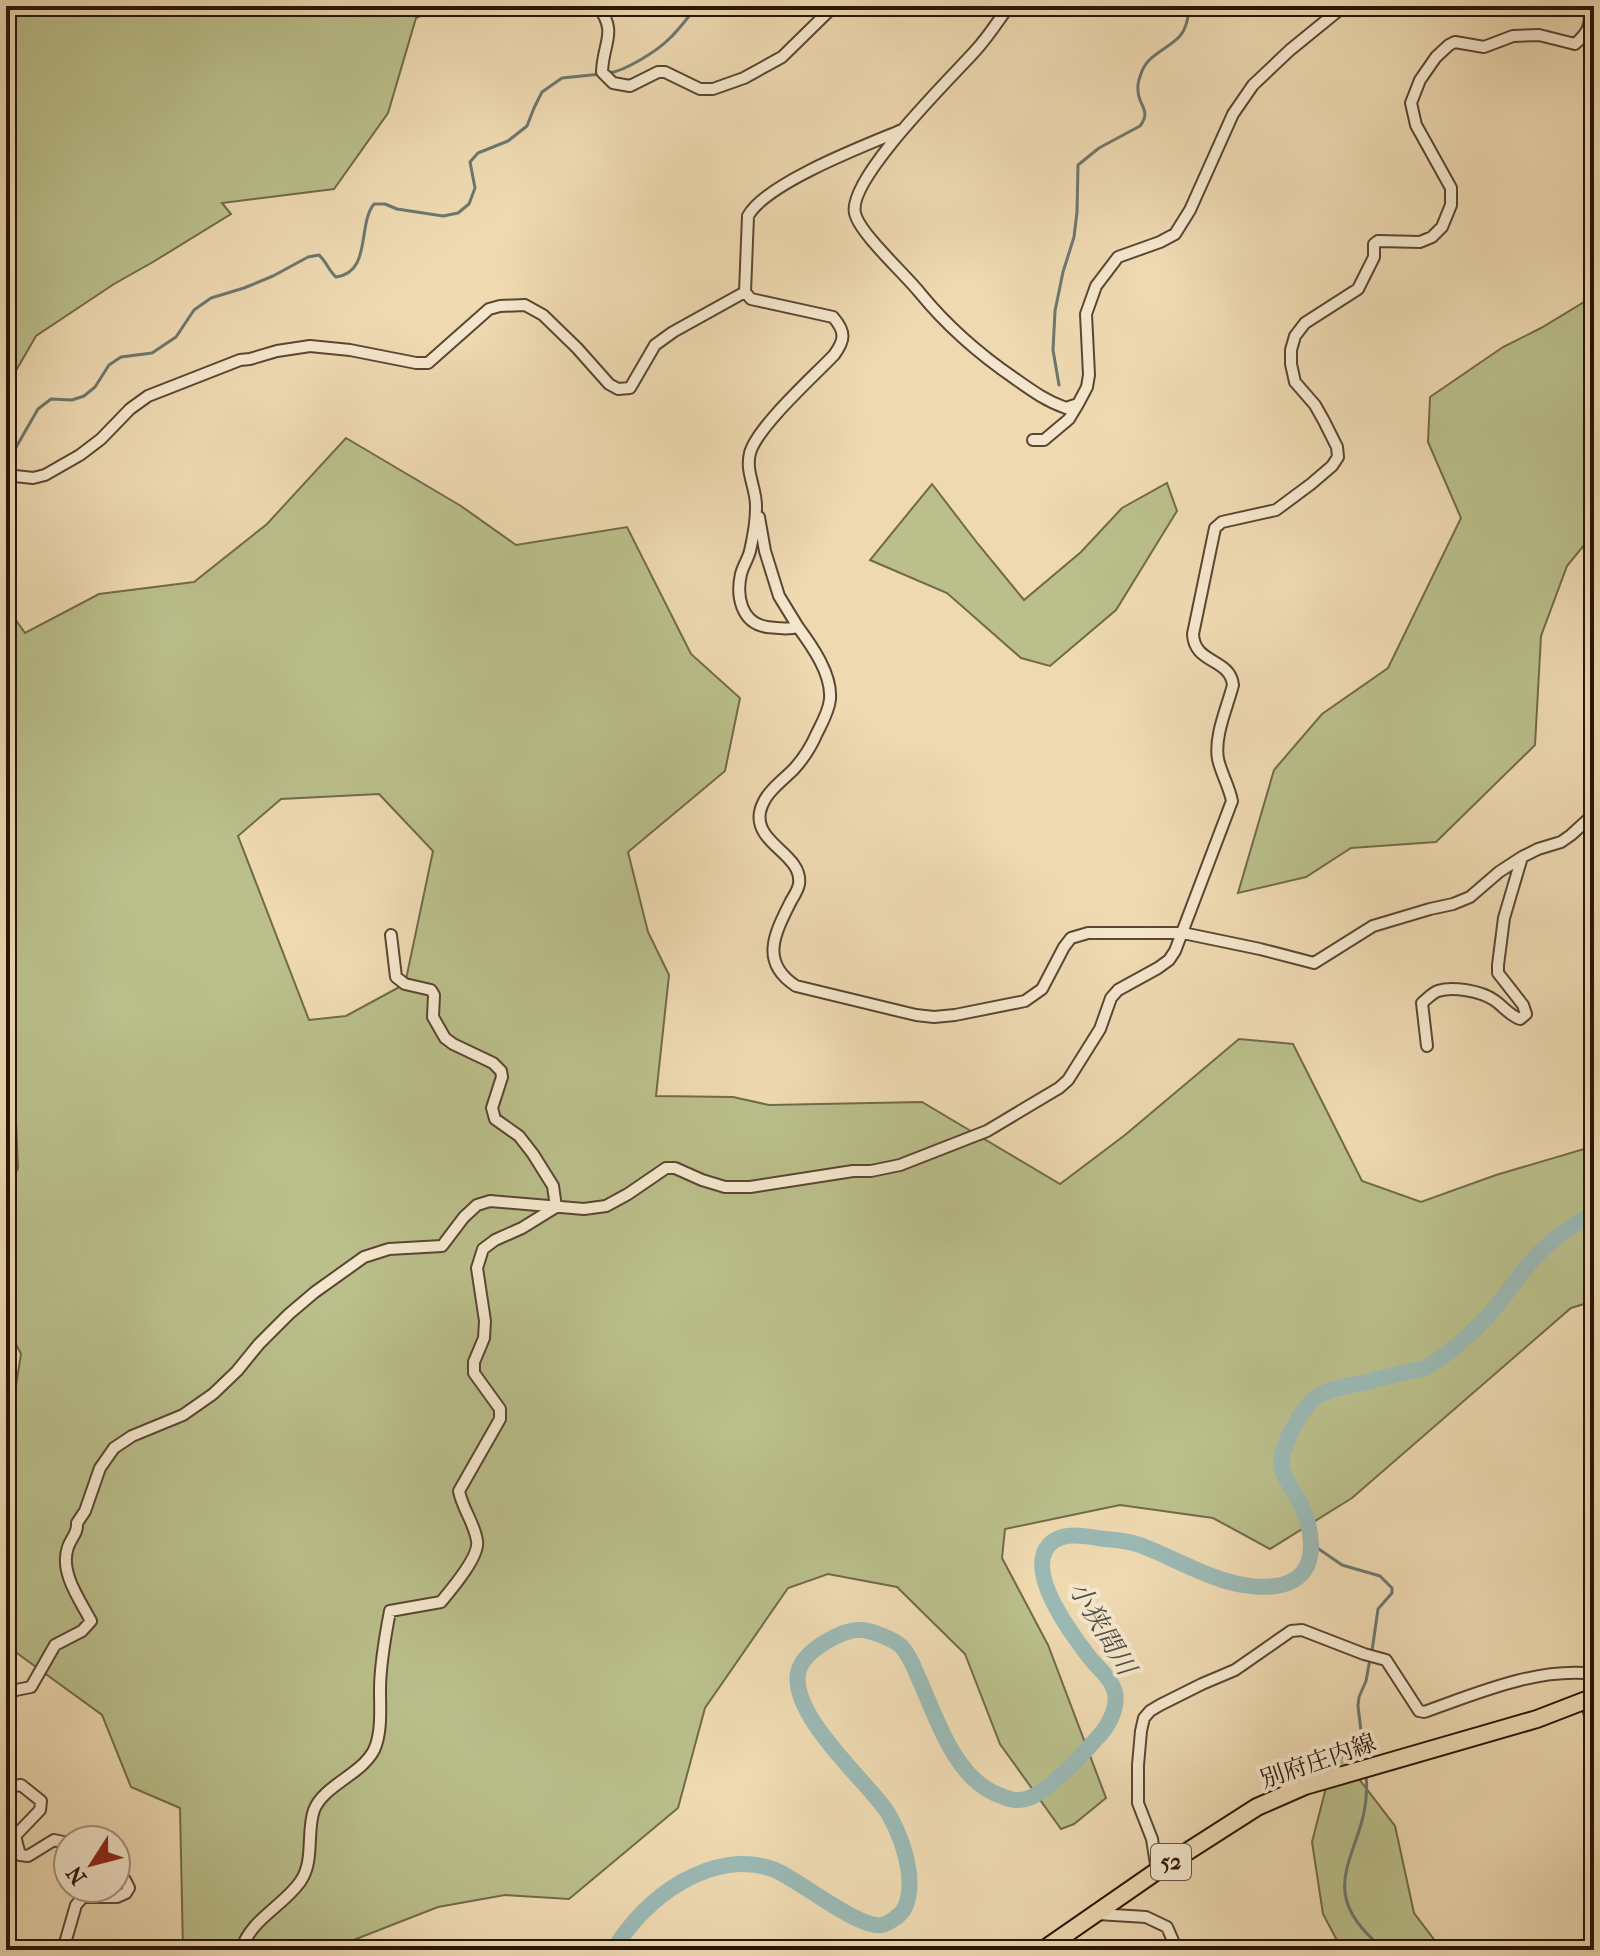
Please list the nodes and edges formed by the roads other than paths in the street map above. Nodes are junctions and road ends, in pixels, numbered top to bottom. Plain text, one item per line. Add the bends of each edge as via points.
1 (598, 6) edge
2 (836, 6) edge
3 (1009, 6) edge
4 (1344, 6) edge
5 (1588, 6) edge
6 (1591, 35) edge
7 (904, 129) junction
8 (745, 292) junction
9 (1078, 404) junction
10 (1033, 440) dead end
11 (6, 475) edge
12 (757, 506) junction
13 (798, 627) junction
14 (1594, 814) edge
15 (1522, 857) junction
16 (1183, 933) junction
17 (391, 935) dead end
18 (1427, 1046) dead end
19 (556, 1207) junction
20 (1594, 1674) edge
21 (6, 1696) edge
22 (1590, 1699) edge
23 (1594, 1730) edge
24 (6, 1787) edge
25 (52, 1841) edge
26 (1157, 1871) junction
27 (77, 1904) edge
28 (1095, 1914) junction
29 (63, 1950) edge
30 (241, 1950) edge
31 (1043, 1950) edge
32 (1177, 1950) edge

1 - 2 street via 610,33 602,72 613,83 630,86 665,72 700,89 713,89 782,57
3 - 7 street
4 - 9 street via 1253,85 1233,114 1175,234 1118,257 1096,286 1086,314 1089,375
5 - 6 street
6 - 16 street via 1575,44 1539,35 1513,36 1484,47 1455,42 1436,57 1411,103 1416,125 1451,188 1442,227 1420,242 1378,241 1358,289 1305,323 1295,336 1295,382 1315,405 1338,457 1276,510 1215,528 1193,644 1232,677 1217,744 1232,801
7 - 8 street via 811,170 752,208
7 - 9 street via 870,172 855,202 855,214 869,238 984,358 1047,401 1066,408
8 - 11 street via 655,345 630,388 609,384 543,315 525,305 500,306 489,309 428,363 310,346 240,360 148,396 80,455 45,475
8 - 12 street via 751,299 833,317 843,335 834,355 760,433 750,453 749,473
9 - 10 street via 1044,440
12 - 13 street via 779,596
12 - 13 street via 739,602 757,625
13 - 16 street via 827,678 830,698 809,751 770,792 759,815 764,833 798,876 799,886 773,940 776,967 787,980 916,1015 955,1015 1035,995 1064,947 1079,935
14 - 15 street via 1561,842
15 - 16 street via 1470,897 1373,926 1314,963
15 - 18 street via 1504,918 1498,973 1526,1014 1515,1017 1484,995 1438,991 1422,1003
16 - 19 street via 1169,960 1111,998 1100,1029 1068,1080 987,1131 900,1165 750,1187 725,1187 666,1168 606,1206
17 - 19 street via 399,982 431,990 433,1017 445,1038 501,1071 492,1108 495,1119 533,1154 553,1186
19 - 21 street via 490,1201 464,1217 442,1246 389,1249 364,1257 289,1314 213,1394 183,1415 114,1448 100,1468 67,1549 72,1585 91,1621 55,1645 31,1687
19 - 30 street via 483,1249 477,1268 485,1321 474,1373 500,1409 500,1419 459,1491 478,1542 476,1552 441,1602 390,1611 376,1746 367,1761 316,1806 301,1881 265,1914
20 - 26 street via 1542,1675 1424,1712 1386,1660 1302,1630 1291,1631 1235,1670 1160,1705 1144,1718 1138,1803
22 - 23 street
22 - 26 main road, 別府庄内線 / 52 via 1305,1786 1257,1807
24 - 25 street via 21,1785 41,1801 40,1810 15,1836 20,1855 28,1856
26 - 28 main road, 別府庄内線 / 52
27 - 29 street
28 - 31 main road, 別府庄内線 / 52
28 - 32 street via 1146,1917 1167,1927

